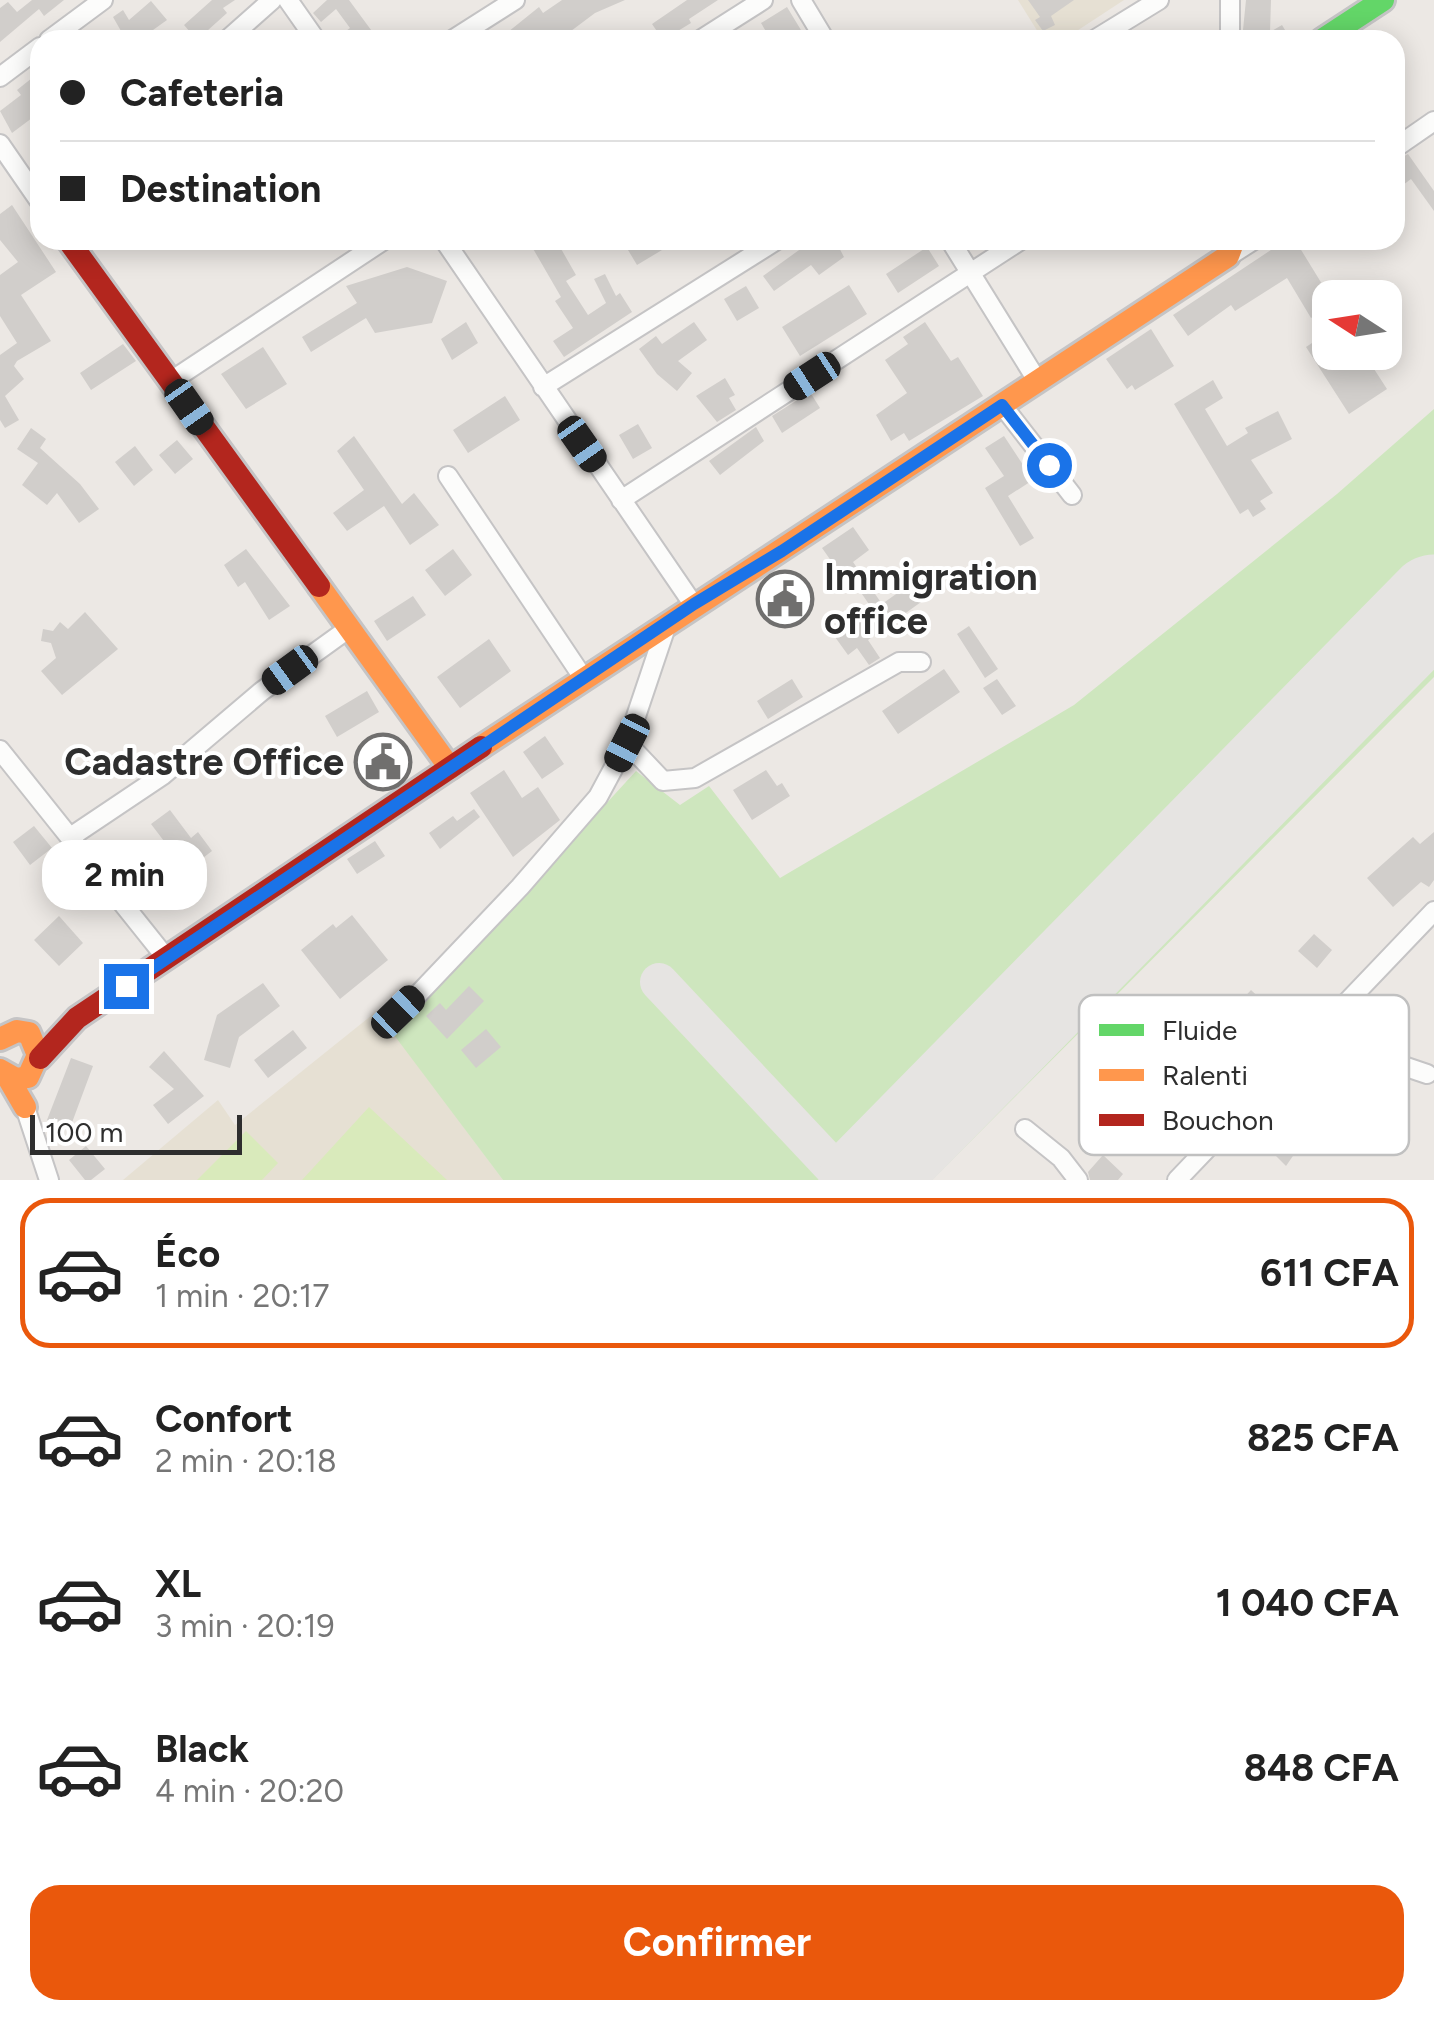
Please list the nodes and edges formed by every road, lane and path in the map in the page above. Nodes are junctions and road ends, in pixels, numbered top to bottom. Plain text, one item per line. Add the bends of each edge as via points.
1 (103, 0) edge
2 (272, 0) edge
3 (288, 0) edge
4 (515, 0) edge
5 (763, 0) edge
6 (801, 0) edge
7 (1159, 0) edge
8 (1230, 0) edge
9 (1383, 0) edge
10 (63, 30) edge
11 (238, 30) edge
12 (309, 30) edge
13 (468, 30) edge
14 (716, 30) edge
15 (819, 30) edge
16 (1110, 30) edge
17 (1230, 30) edge
18 (1337, 30) edge
19 (30, 54) edge
20 (0, 77) edge
21 (1434, 121) edge
22 (1405, 141) edge
23 (0, 144) edge
24 (30, 188) edge
25 (75, 250) edge
26 (369, 250) edge
27 (451, 250) edge
28 (761, 250) edge
29 (957, 250) edge
30 (1006, 250) edge
31 (1228, 250) edge
32 (972, 272) junction
33 (170, 381) junction
34 (1038, 382) junction
35 (543, 388) junction
36 (1002, 405) junction
37 (448, 476) dead end
38 (1072, 495) dead end
39 (621, 500) junction
40 (694, 604) junction
41 (667, 623) junction
42 (348, 629) junction
43 (922, 662) dead end
44 (584, 679) junction
45 (627, 743) junction
46 (0, 750) edge
47 (450, 768) junction
48 (72, 836) junction
49 (1434, 911) edge
50 (167, 959) junction
51 (1354, 995) edge
52 (77, 1018) junction
53 (388, 1026) dead end
54 (28, 1034) junction
55 (0, 1038) edge
56 (37, 1064) junction
57 (1409, 1068) edge
58 (4, 1073) edge
59 (1427, 1074) dead end
60 (25, 1107) junction
61 (1024, 1129) dead end
62 (1201, 1155) edge
63 (48, 1180) edge
64 (1078, 1180) edge
65 (1177, 1180) edge

1 - 10 street
2 - 11 street
3 - 12 street
4 - 13 street
5 - 14 street
6 - 15 street
7 - 16 street
8 - 17 street
9 - 18 main road
19 - 20 street
21 - 22 street
23 - 24 street
25 - 33 main road
26 - 33 street
27 - 35 street
28 - 35 street
29 - 32 street
30 - 32 street
31 - 34 main road
32 - 34 street
32 - 39 street
33 - 42 main road
34 - 36 main road
35 - 39 street
36 - 38 street
36 - 40 main road
37 - 44 street
39 - 40 street
40 - 41 main road
41 - 44 main road
41 - 45 street
42 - 47 main road
42 - 48 street via 163,775
43 - 45 street via 899,662 695,778 663,781
44 - 47 main road
45 - 53 street via 598,797
46 - 48 street
47 - 50 main road
48 - 50 street
49 - 51 street
50 - 52 main road
52 - 54 main road
52 - 56 main road
54 - 55 main road
54 - 56 main road via 37,1044
56 - 58 main road via 22,1077
56 - 60 main road
57 - 59 street
58 - 60 main road
60 - 63 street
61 - 64 street
62 - 65 street

